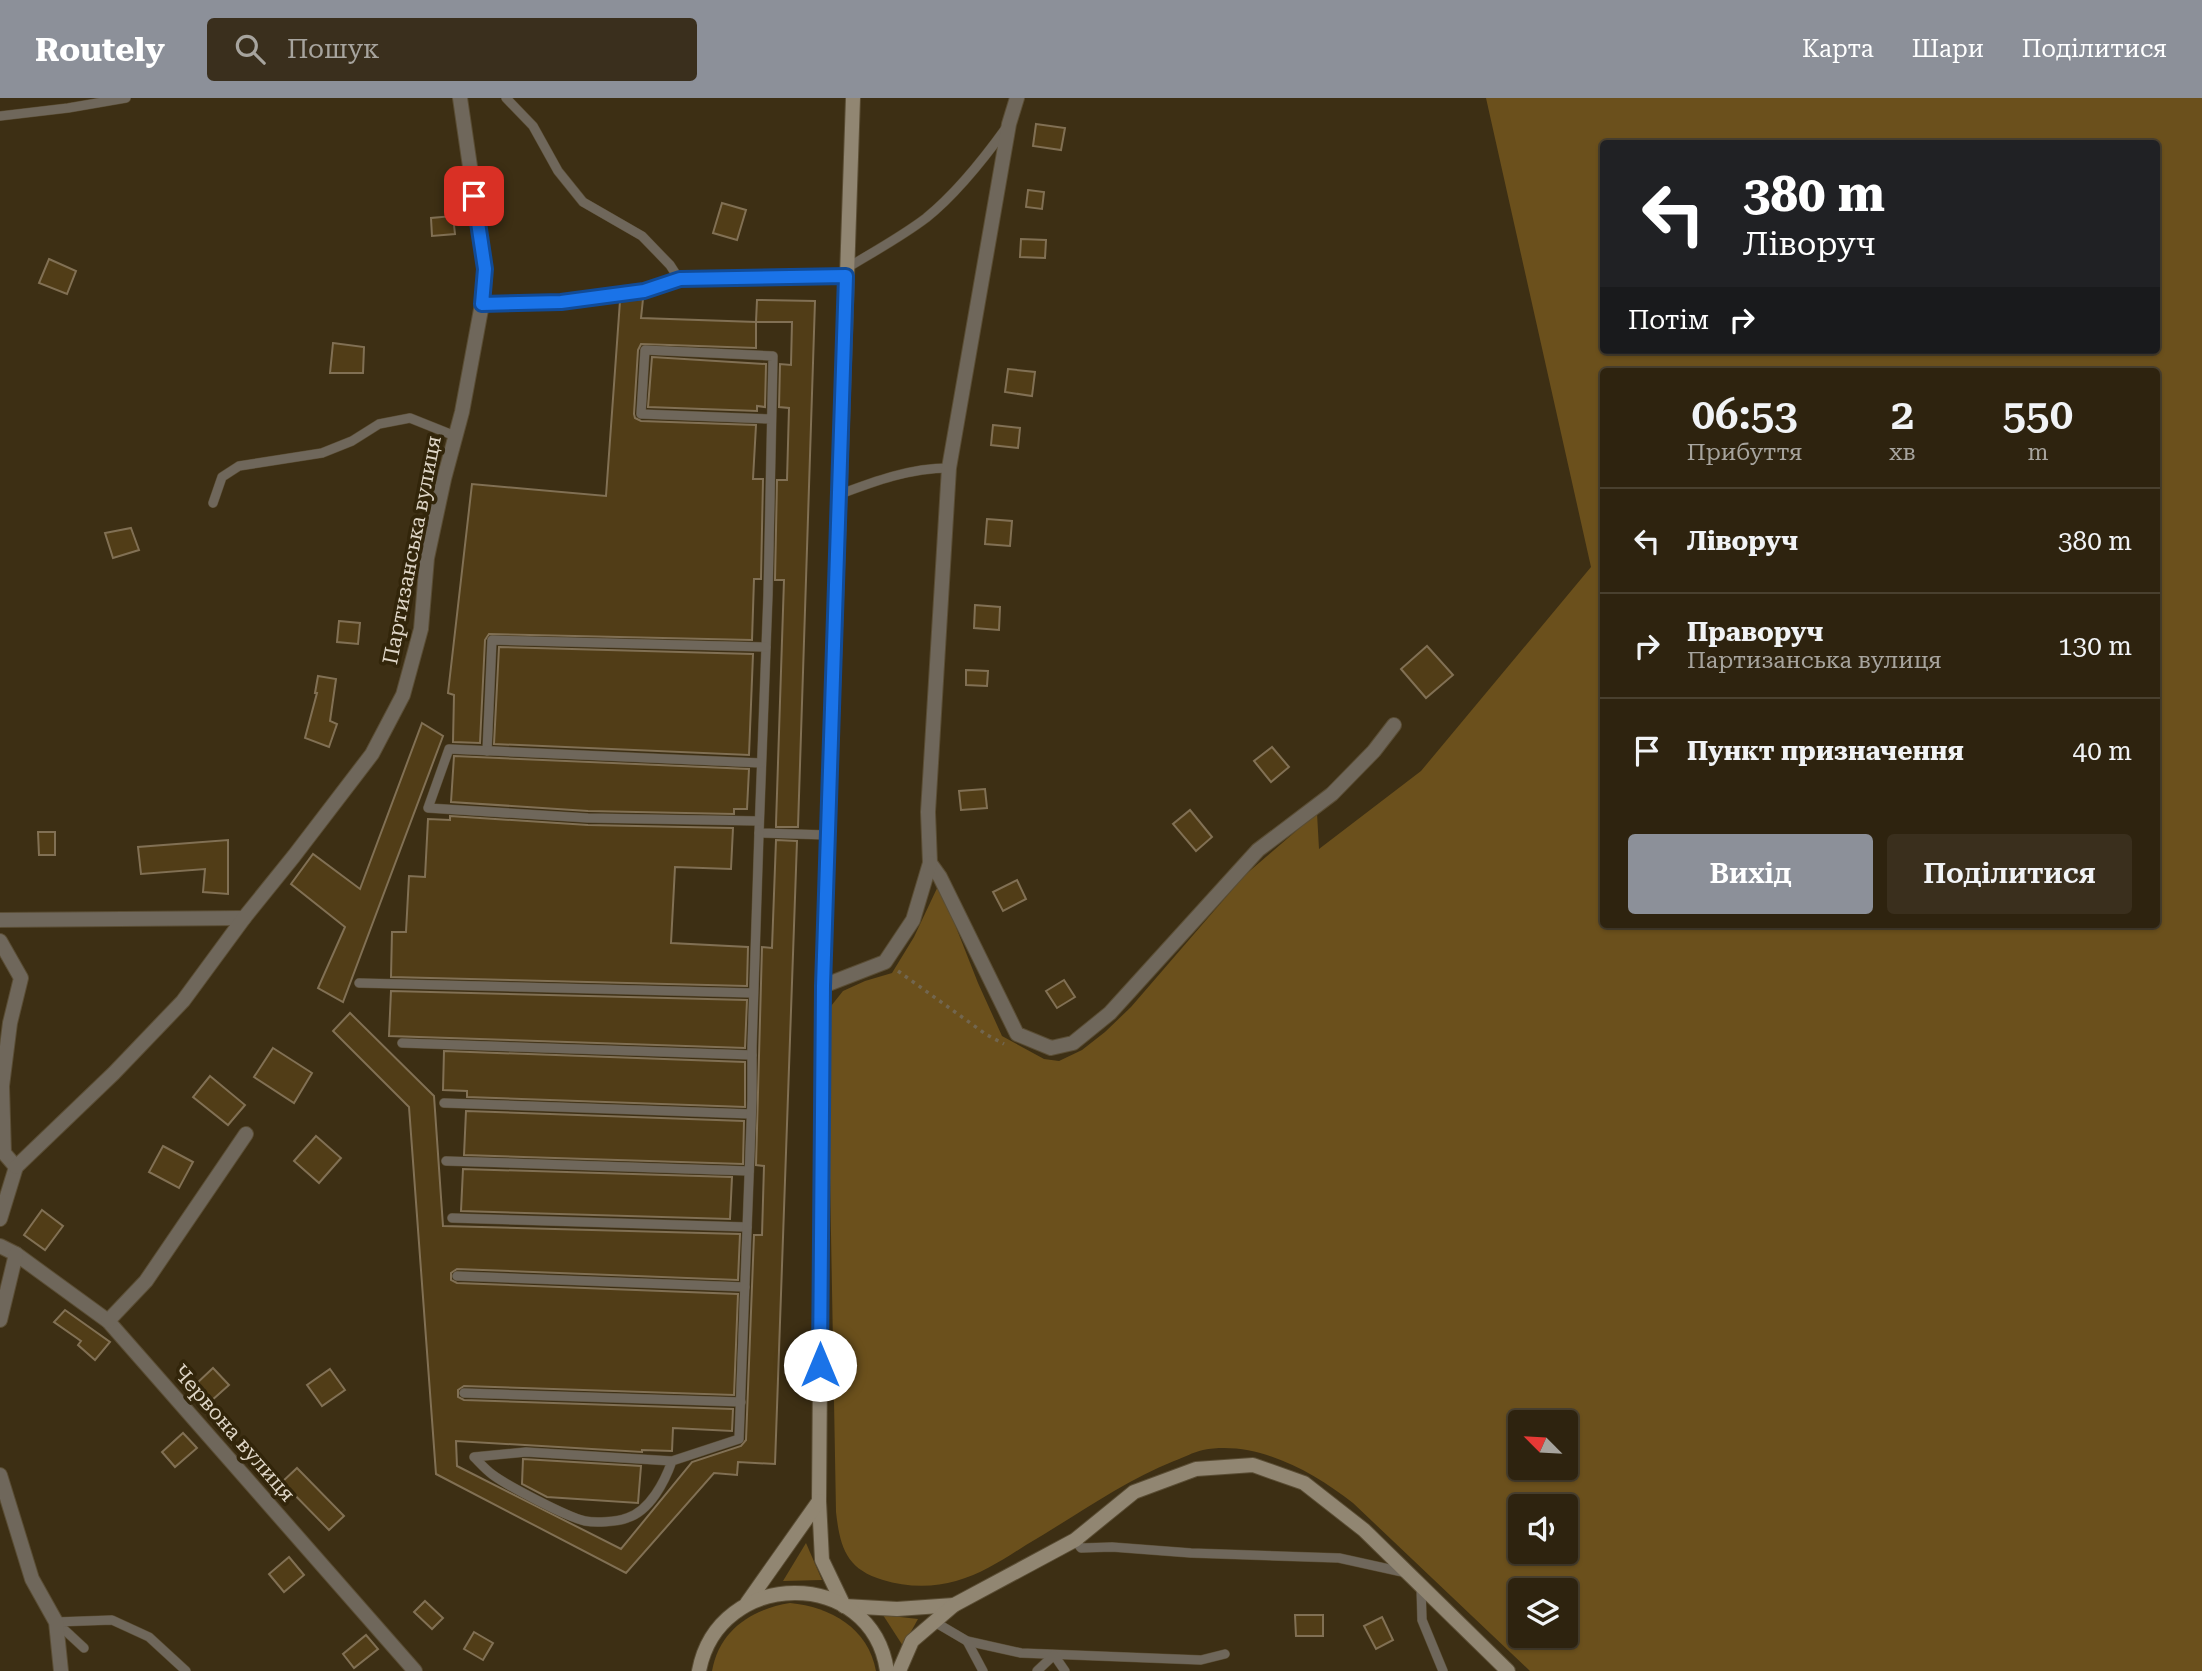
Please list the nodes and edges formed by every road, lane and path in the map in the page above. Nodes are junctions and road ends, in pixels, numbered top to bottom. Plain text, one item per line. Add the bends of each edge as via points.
1 (126, 98) edge
2 (460, 98) edge
3 (506, 98) edge
4 (853, 98) edge
5 (1017, 98) edge
6 (0, 116) edge
7 (1009, 124) junction
8 (847, 272) junction
9 (680, 279) junction
10 (482, 304) junction
11 (771, 419) junction
12 (455, 436) junction
13 (949, 468) junction
14 (838, 495) junction
15 (213, 503) dead end
16 (766, 647) junction
17 (1394, 724) dead end
18 (487, 751) junction
19 (761, 762) junction
20 (759, 821) junction
21 (759, 833) junction
22 (827, 835) junction
23 (930, 863) junction
24 (244, 918) junction
25 (0, 920) edge
26 (0, 941) edge
27 (885, 962) junction
28 (359, 983) dead end
29 (823, 986) junction
30 (753, 993) junction
31 (402, 1043) dead end
32 (1008, 1047) dead end
33 (752, 1055) junction
34 (444, 1103) dead end
35 (751, 1114) junction
36 (246, 1134) dead end
37 (446, 1161) dead end
38 (16, 1167) junction
39 (749, 1171) junction
40 (452, 1218) dead end
41 (0, 1219) edge
42 (747, 1227) junction
43 (0, 1246) edge
44 (16, 1254) junction
45 (457, 1276) dead end
46 (745, 1287) junction
47 (0, 1320) edge
48 (108, 1321) junction
49 (464, 1393) dead end
50 (741, 1402) junction
51 (673, 1461) junction
52 (0, 1475) edge
53 (819, 1501) junction
54 (1075, 1540) junction
55 (1407, 1573) junction
56 (1421, 1587) junction
57 (747, 1604) junction
58 (954, 1605) junction
59 (844, 1606) junction
60 (933, 1621) junction
61 (56, 1622) junction
62 (967, 1641) junction
63 (84, 1648) dead end
64 (1225, 1654) dead end
65 (1054, 1655) junction
66 (61, 1671) edge
67 (186, 1671) edge
68 (415, 1671) edge
69 (699, 1671) edge
70 (887, 1671) edge
71 (899, 1671) edge
72 (983, 1671) edge
73 (1037, 1671) edge
74 (1065, 1671) edge
75 (1443, 1671) edge
76 (1508, 1671) edge

1 - 6 lane
2 - 10 street, Партизанська вулиця via 485,269
3 - 9 lane via 533,126 558,171 583,202 642,236
4 - 8 street
5 - 7 street
7 - 8 lane via 986,156 927,217
7 - 13 street
8 - 9 lane
8 - 14 street
9 - 10 lane via 644,291 561,302
10 - 12 street, Партизанська вулиця
11 - 11 lane via 641,414 645,350 773,356
11 - 16 lane
12 - 15 lane via 410,418 379,424 322,453 239,466 222,477
12 - 24 street, Партизанська вулиця via 428,558 421,629 403,695 372,754
13 - 14 lane via 925,468
13 - 23 street via 928,811
14 - 22 street
16 - 18 lane via 492,640
16 - 19 lane
17 - 23 street via 1355,772 1258,850 1110,1013 1073,1043 1052,1048 1017,1034
18 - 19 lane
18 - 20 lane via 449,749 428,808 588,818
19 - 20 lane
20 - 21 lane
21 - 22 lane
21 - 30 lane
22 - 29 street
23 - 27 street via 913,920
24 - 25 street
24 - 38 street, Партизанська вулиця via 183,1001
26 - 38 street via 21,978 2,1086 4,1153
27 - 29 street
27 - 32 path
28 - 30 lane
29 - 53 street
30 - 33 lane
31 - 33 lane
33 - 35 lane
34 - 35 lane
35 - 39 lane
36 - 48 street via 146,1281
37 - 39 lane
38 - 41 street
39 - 42 lane
40 - 42 lane
42 - 46 lane
43 - 44 street, Червона вулиця
44 - 47 street
44 - 48 street, Червона вулиця
45 - 46 lane
46 - 50 lane
48 - 68 street, Червона вулиця
49 - 50 lane
50 - 51 lane via 739,1439
51 - 51 lane via 526,1452 474,1457 493,1475 584,1521 628,1518 645,1507
52 - 61 street via 32,1579
53 - 57 street
53 - 59 street via 822,1560
54 - 55 lane via 1080,1548 1339,1558
54 - 55 street via 1134,1492 1196,1469 1253,1465 1304,1483 1364,1530
54 - 58 street
55 - 56 street
56 - 75 lane via 1422,1620
56 - 76 street
57 - 59 street via 790,1592 812,1594
57 - 69 street via 714,1633
58 - 59 street
58 - 60 street
59 - 70 street via 877,1640
60 - 62 lane
60 - 71 street via 912,1641
61 - 63 lane
61 - 66 street
61 - 67 lane via 111,1619 149,1637
62 - 65 lane
62 - 72 lane
64 - 65 lane via 1201,1660
65 - 73 lane
65 - 74 lane

